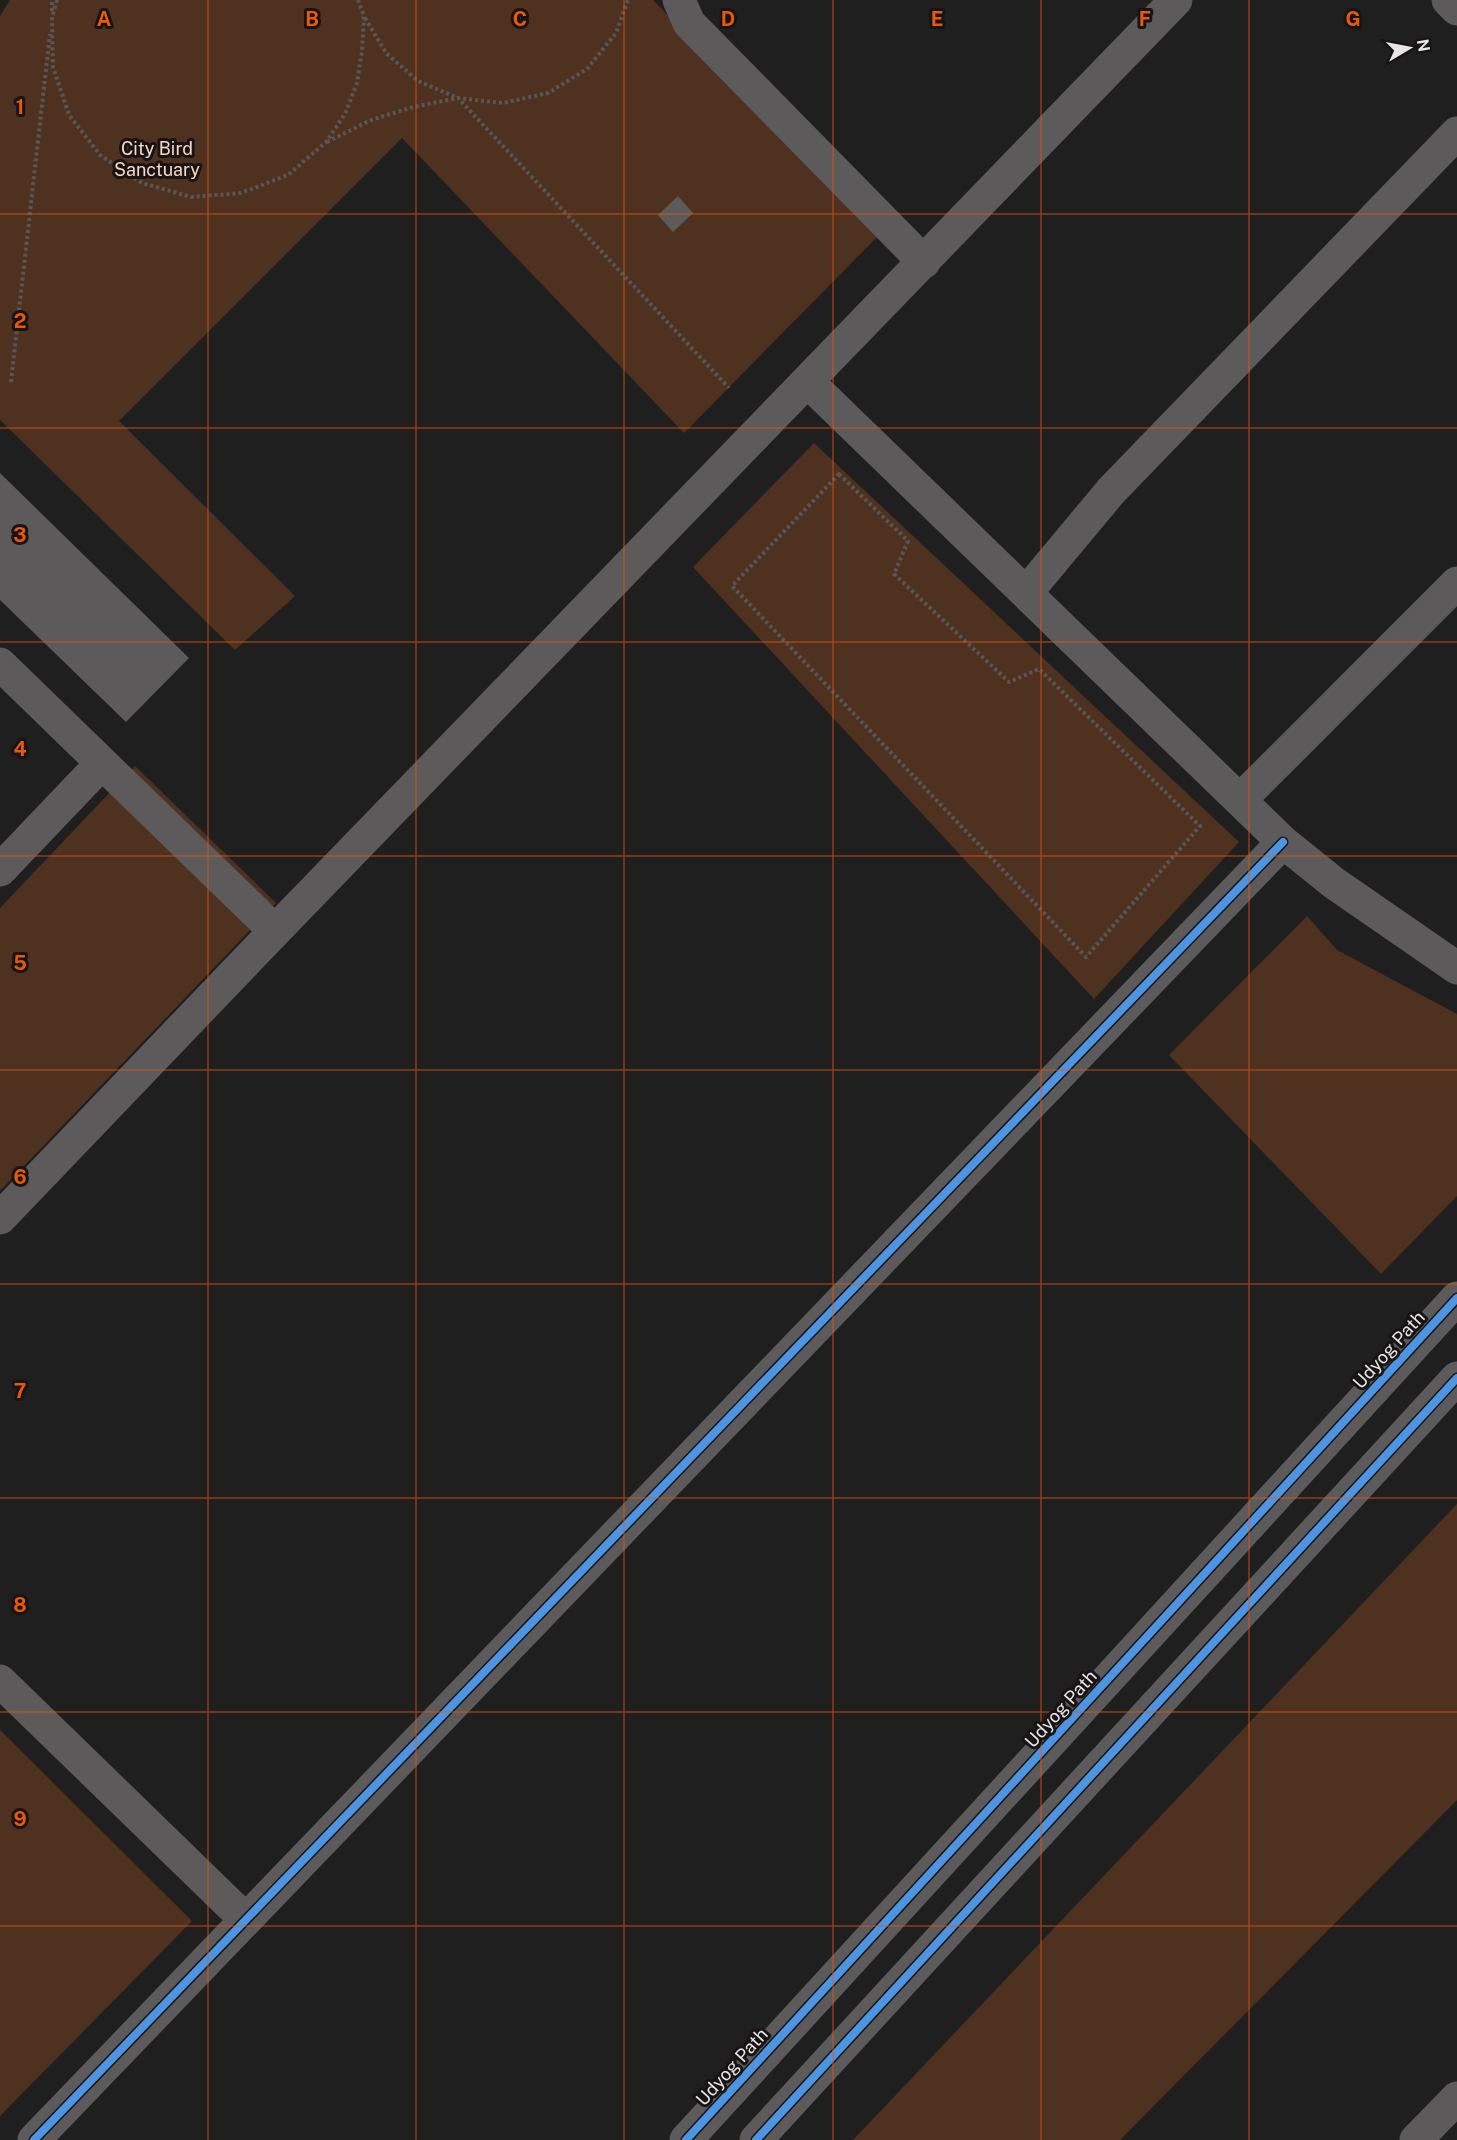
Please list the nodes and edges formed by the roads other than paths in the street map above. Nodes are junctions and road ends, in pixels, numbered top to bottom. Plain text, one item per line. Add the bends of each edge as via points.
1 (679, 0) edge
2 (1176, 0) edge
3 (1448, 0) edge
4 (1457, 9) edge
5 (1457, 133) edge
6 (924, 262) junction
7 (808, 382) junction
8 (1457, 583) edge
9 (1026, 592) junction
10 (0, 664) edge
11 (102, 763) junction
12 (1240, 800) junction
13 (1283, 842) junction
14 (0, 870) edge
15 (274, 931) junction
16 (1457, 968) edge
17 (0, 1218) edge
18 (1457, 1298) edge
19 (1457, 1378) edge
20 (0, 1681) edge
21 (246, 1920) junction
22 (1457, 2098) edge
23 (34, 2140) edge
24 (686, 2140) edge
25 (756, 2140) edge
26 (1416, 2140) edge

1 - 6 street via 689,23
2 - 6 street
3 - 4 street
5 - 9 street via 1111,491
6 - 7 street
7 - 9 street
7 - 15 street
8 - 12 street
9 - 12 street
10 - 11 street
11 - 14 street
11 - 15 street
12 - 13 street
13 - 16 street via 1334,883
13 - 21 street
15 - 17 street
18 - 24 street, Udyog Path
19 - 25 street
20 - 21 street
21 - 23 street
22 - 26 street

